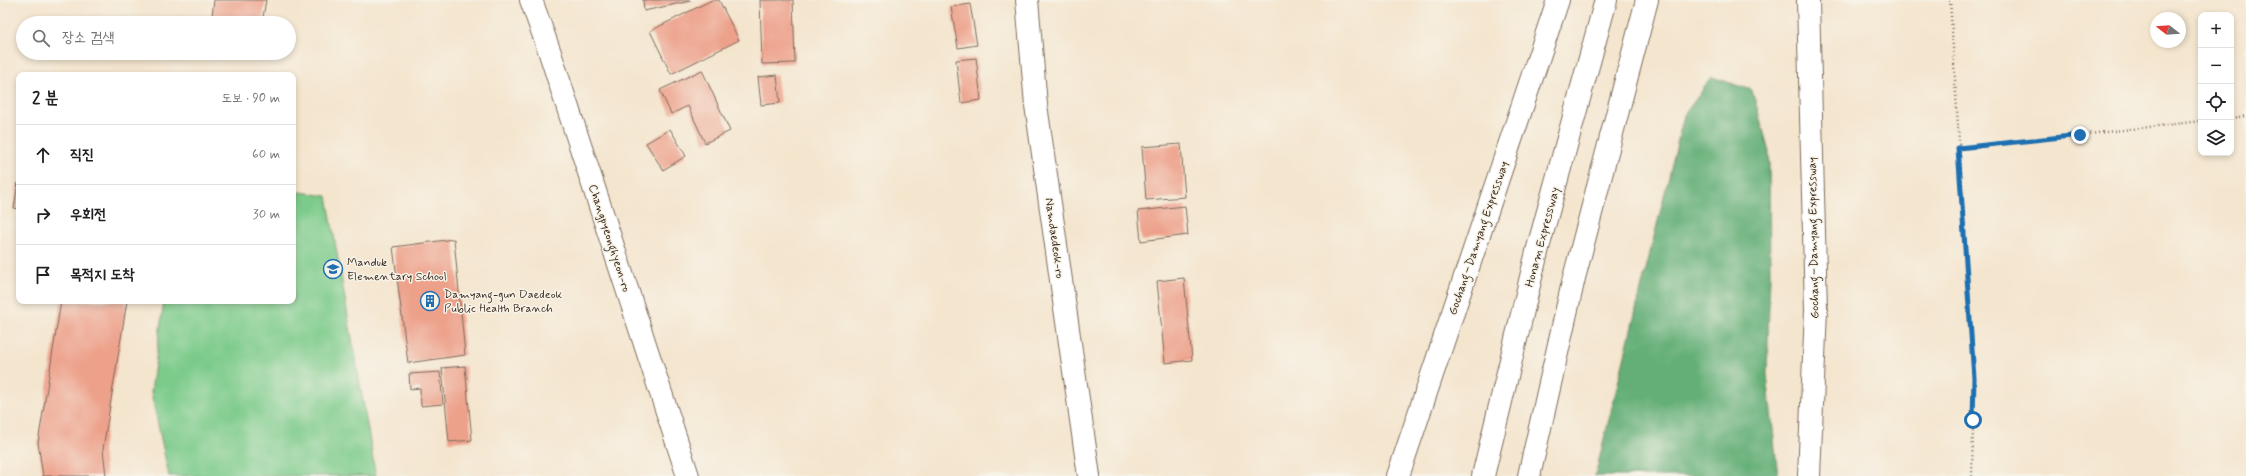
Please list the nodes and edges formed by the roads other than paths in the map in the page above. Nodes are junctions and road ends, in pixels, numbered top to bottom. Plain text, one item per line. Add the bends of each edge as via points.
1 (531, 0) edge
2 (1027, 0) edge
3 (1558, 0) edge
4 (1606, 0) edge
5 (1648, 0) edge
6 (1808, 0) edge
7 (688, 476) edge
8 (1089, 476) edge
9 (1398, 476) edge
10 (1483, 476) edge
11 (1529, 476) edge
12 (1809, 476) edge

1 - 7 main road, Changpyeonghyeon-ro
2 - 8 main road, Namdaedeok-ro via 1036,105
3 - 9 main road, Gochang–Damyang Expressway
4 - 10 main road, Honam Expressway via 1538,248
5 - 11 main road via 1574,278
6 - 12 main road, Gochang–Damyang Expressway via 1816,310

